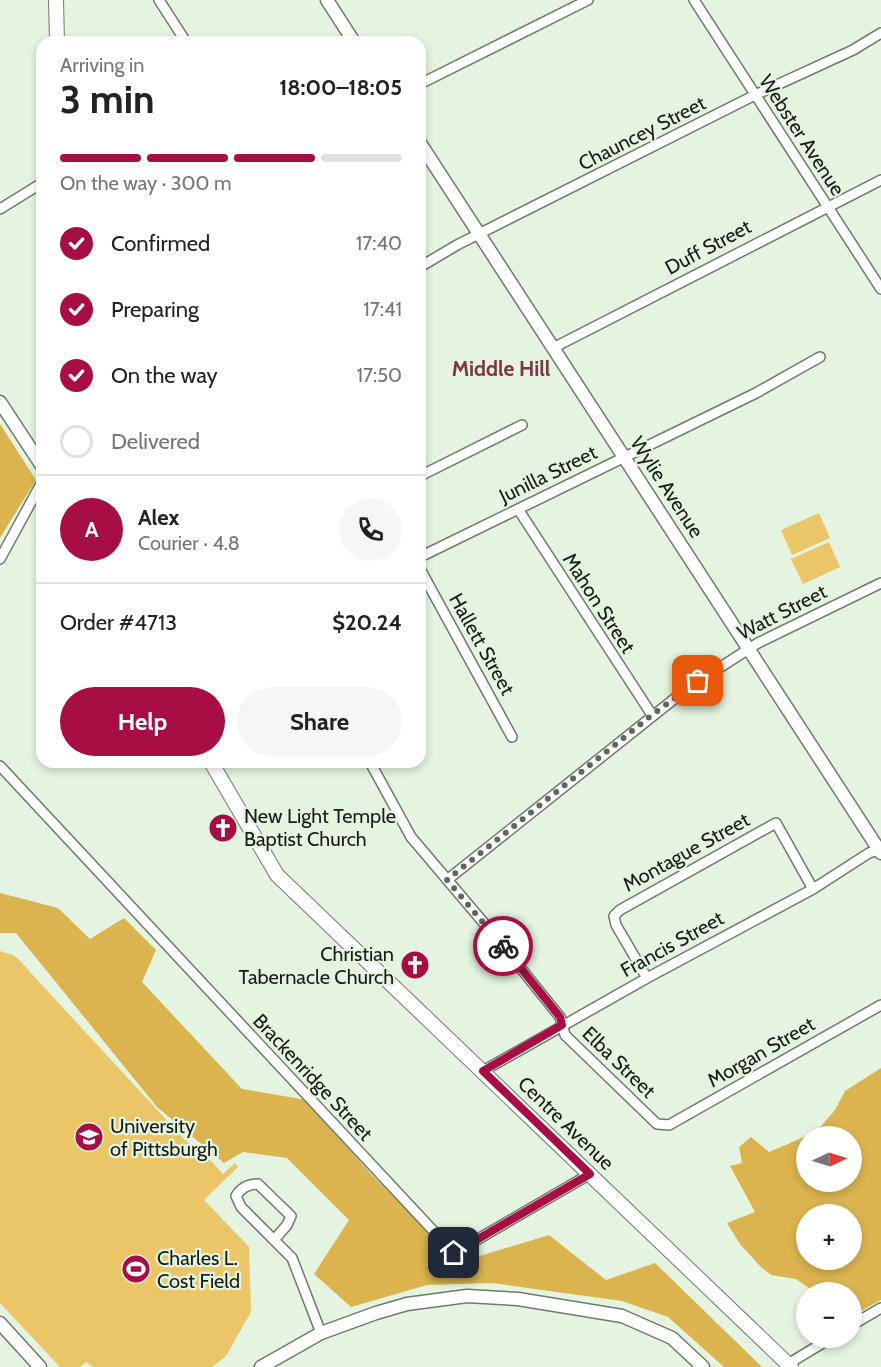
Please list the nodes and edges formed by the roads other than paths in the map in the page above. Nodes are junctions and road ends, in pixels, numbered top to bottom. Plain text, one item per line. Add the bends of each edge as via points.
1 (56, 0) edge
2 (159, 0) edge
3 (327, 0) edge
4 (588, 0) edge
5 (694, 0) edge
6 (881, 33) edge
7 (57, 36) edge
8 (182, 36) edge
9 (350, 36) edge
10 (426, 81) edge
11 (755, 95) junction
12 (426, 152) edge
13 (881, 180) edge
14 (36, 187) edge
15 (828, 207) junction
16 (0, 209) edge
17 (479, 234) junction
18 (426, 264) edge
19 (881, 289) edge
20 (553, 348) junction
21 (820, 357) dead end
22 (0, 402) edge
23 (522, 425) dead end
24 (36, 457) edge
25 (624, 457) junction
26 (426, 473) edge
27 (36, 493) edge
28 (518, 509) junction
29 (426, 554) edge
30 (0, 559) edge
31 (426, 580) edge
32 (881, 583) edge
33 (748, 648) junction
34 (652, 715) junction
35 (512, 737) dead end
36 (0, 766) edge
37 (215, 768) edge
38 (373, 768) edge
39 (880, 851) edge
40 (447, 880) junction
41 (813, 889) junction
42 (647, 978) junction
43 (881, 1005) edge
44 (562, 1025) junction
45 (483, 1071) junction
46 (657, 1124) joint
47 (590, 1174) junction
48 (274, 1240) junction
49 (881, 1308) edge
50 (862, 1319) edge
51 (0, 1323) edge
52 (321, 1333) junction
53 (816, 1348) edge
54 (789, 1366) edge
55 (40, 1367) edge
56 (261, 1367) edge
57 (703, 1367) edge

1 - 7 main road
2 - 8 street
3 - 9 street
4 - 10 street
5 - 11 street, Webster Avenue
6 - 11 street, Chauncey Street
11 - 15 street, Webster Avenue
11 - 17 street, Chauncey Street
12 - 17 street, Wylie Avenue
13 - 15 street, Duff Street
14 - 16 street
15 - 19 street, Webster Avenue
15 - 20 street, Duff Street
17 - 18 street, Chauncey Street
17 - 20 street, Wylie Avenue
20 - 25 street, Wylie Avenue
21 - 25 street, Junilla Street
22 - 24 street
23 - 26 street
25 - 28 street, Junilla Street
25 - 33 street, Wylie Avenue
27 - 30 street
28 - 29 street, Junilla Street
28 - 34 street, Mahon Street
31 - 35 street, Hallett Street
32 - 33 street, Watt Street
33 - 34 street, Watt Street
33 - 39 street, Wylie Avenue
34 - 40 street, Watt Street
36 - 47 street, Brackenridge Street via 454,1253
37 - 45 main road, Centre Avenue via 278,875
38 - 40 street, Elba Street via 411,837
39 - 41 street, Francis Street
40 - 44 street, Elba Street via 553,1008
41 - 42 street, Francis Street
41 - 42 street, Montague Street via 776,823 614,916
42 - 44 street, Francis Street
43 - 46 street, Morgan Street via 669,1125
44 - 45 street, Francis Street
44 - 46 street, Elba Street via 565,1035
45 - 47 main road, Centre Avenue
47 - 54 main road, Centre Avenue
48 - 48 street via 291,1216 258,1184 249,1184 238,1193 237,1200
48 - 52 street via 292,1258
49 - 50 street
51 - 55 street
52 - 56 street
52 - 57 street via 407,1304 467,1296 518,1299 622,1316 672,1338
53 - 54 street

